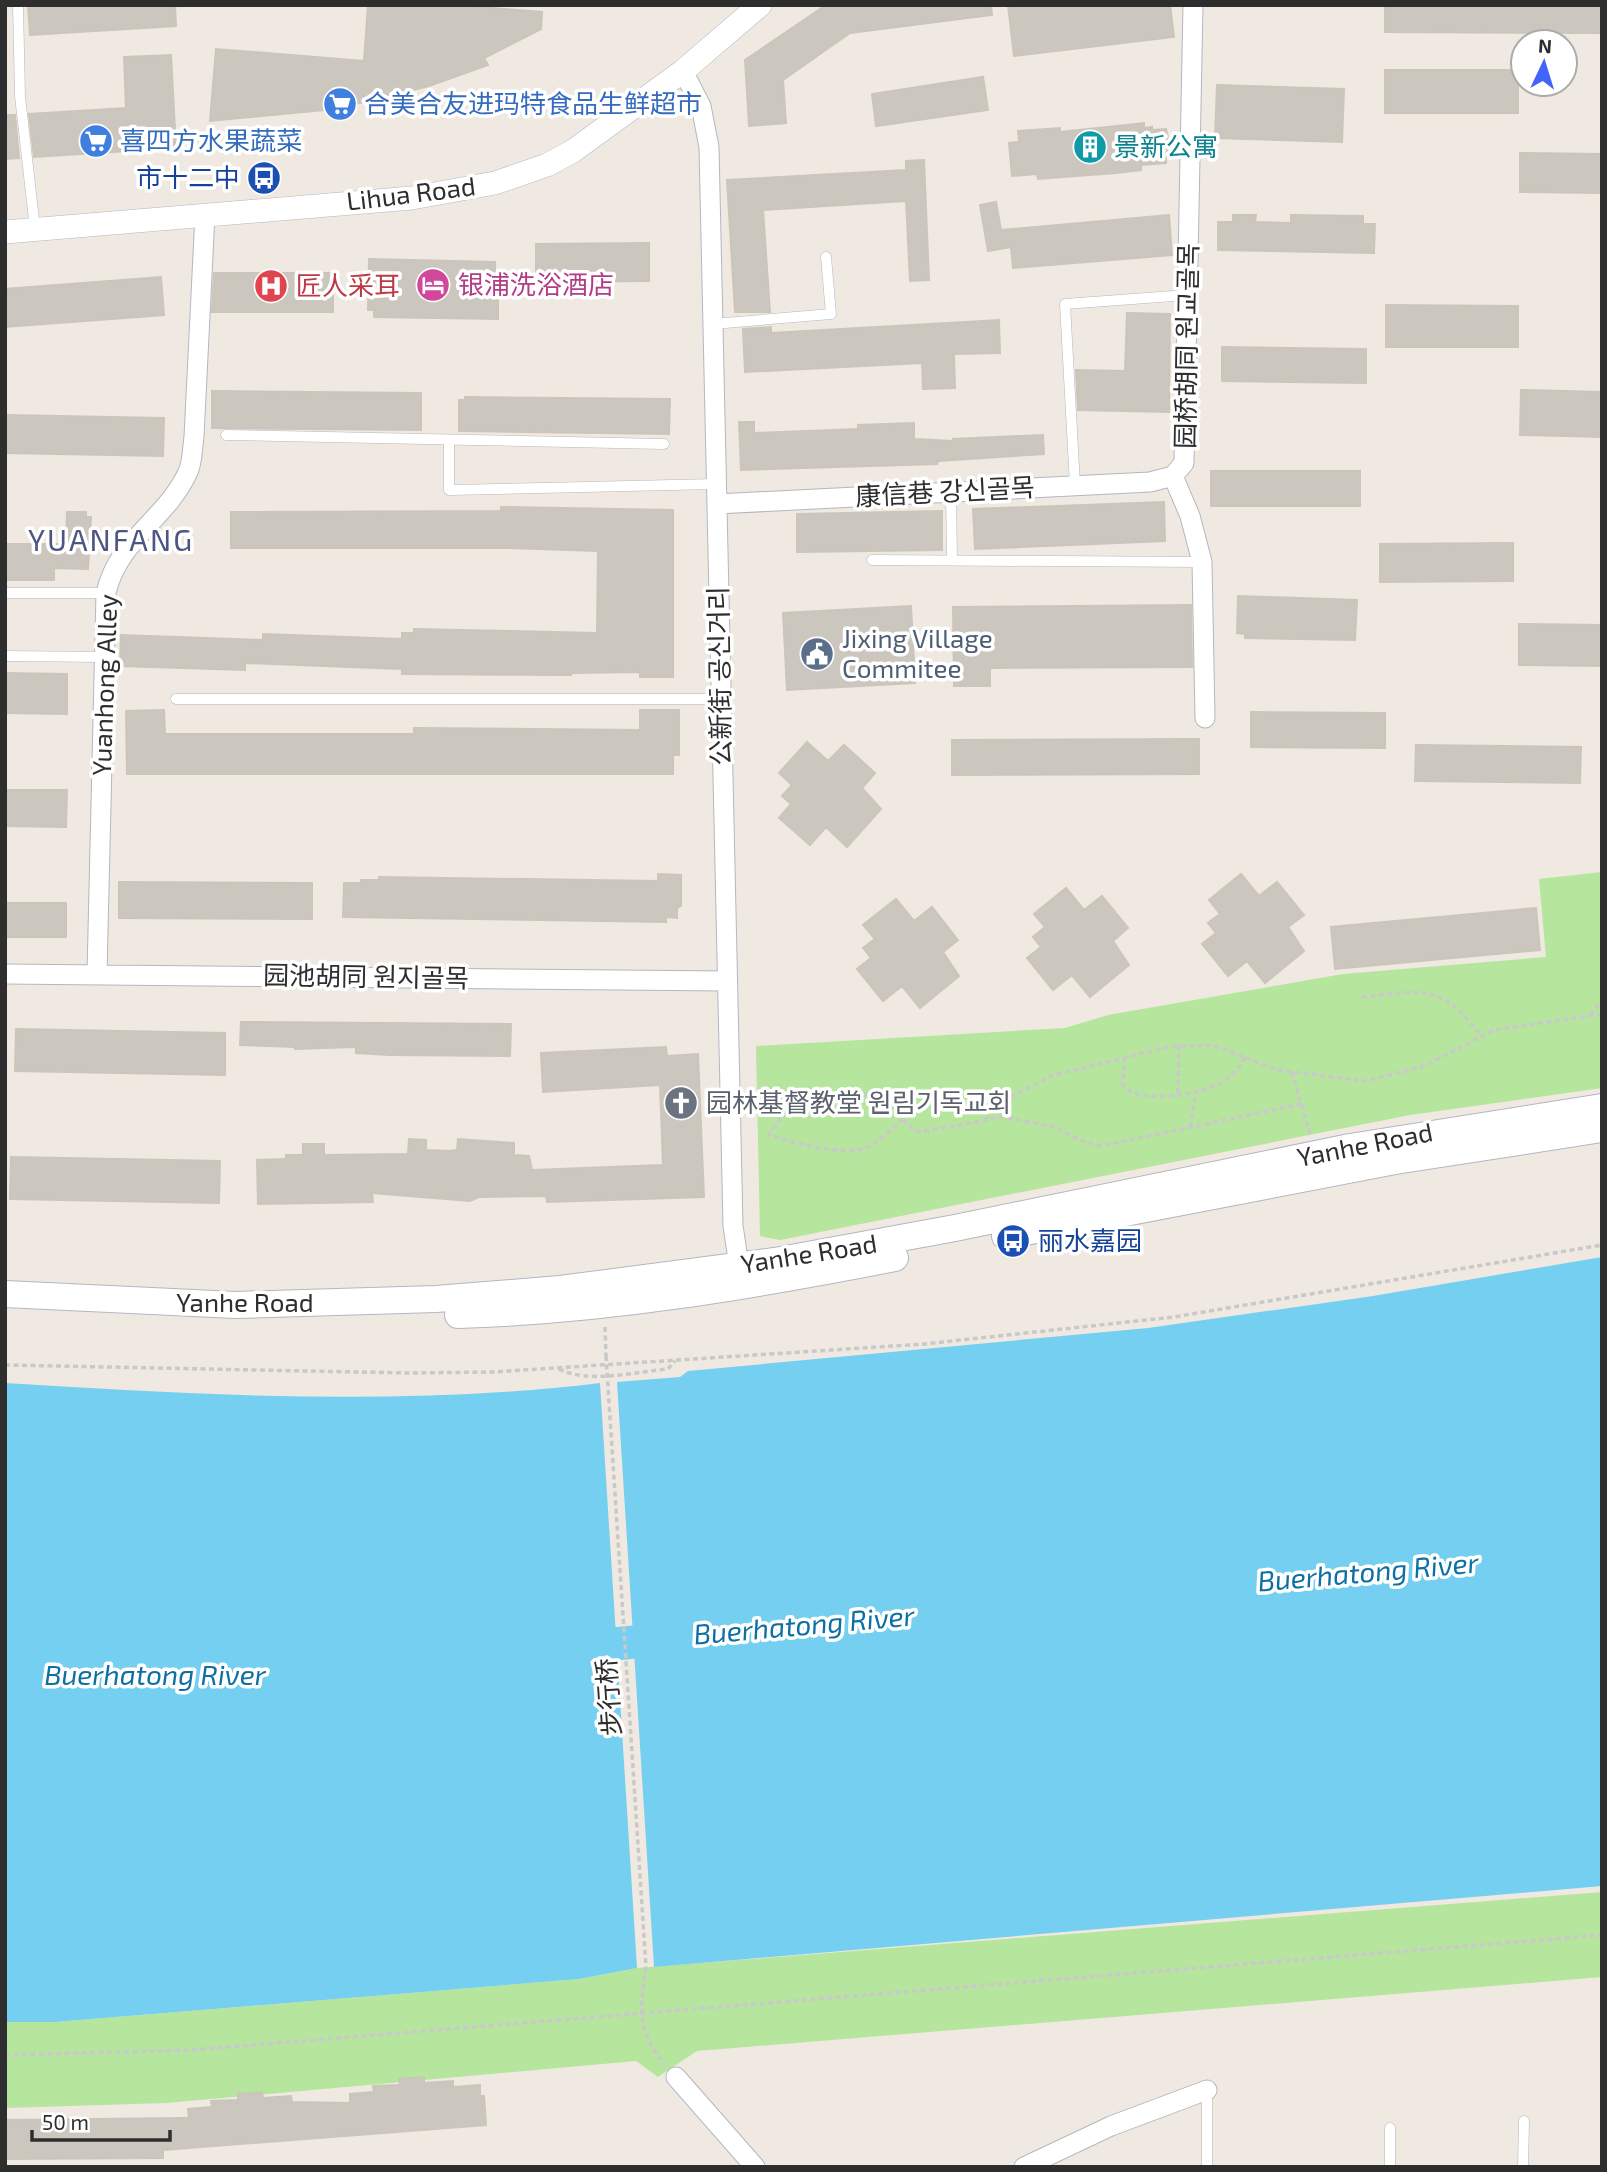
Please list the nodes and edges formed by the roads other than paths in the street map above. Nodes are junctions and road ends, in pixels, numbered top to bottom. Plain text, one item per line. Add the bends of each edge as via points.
1 (18, 5) edge
2 (760, 5) edge
3 (1193, 5) edge
4 (682, 71) junction
5 (205, 214) junction
6 (35, 229) junction
7 (5, 232) edge
8 (826, 257) dead end
9 (1187, 295) junction
10 (713, 324) junction
11 (226, 435) dead end
12 (449, 440) junction
13 (664, 444) dead end
14 (1173, 476) junction
15 (716, 484) junction
16 (1075, 485) junction
17 (951, 492) junction
18 (717, 504) junction
19 (872, 560) dead end
20 (952, 560) junction
21 (1202, 562) junction
22 (5, 593) edge
23 (106, 593) junction
24 (5, 656) edge
25 (104, 657) junction
26 (176, 699) dead end
27 (721, 699) junction
28 (1205, 718) dead end
29 (5, 974) edge
30 (97, 974) junction
31 (727, 981) junction
32 (1602, 1107) edge
33 (1602, 1129) edge
34 (740, 1276) junction
35 (5, 1294) edge
36 (5, 1311) edge
37 (676, 2077) road end
38 (1207, 2090) joint
39 (1524, 2121) dead end
40 (1390, 2128) dead end
41 (755, 2167) edge
42 (1024, 2167) edge
43 (1207, 2167) edge
44 (1390, 2167) edge
45 (1523, 2167) edge

1 - 6 lane via 20,96
2 - 4 street, Lihua Road
3 - 9 street, 园桥胡同 원교골목
4 - 5 street, Lihua Road via 573,151 495,183 412,198
4 - 10 street, 公新街 공신거리 via 701,106 707,135
5 - 6 street, Lihua Road
5 - 23 street, Yuanhong Alley via 194,437 188,473 118,558
6 - 7 street, Lihua Road
8 - 10 lane via 831,314
9 - 14 street, 园桥胡同 원교골목 via 1184,463
9 - 16 lane via 1065,304
10 - 15 street, 公新街 공신거리
11 - 12 lane
12 - 13 lane
12 - 15 lane via 449,490
14 - 16 street, 康信巷 강신골목 via 1150,482
14 - 21 street, 园桥胡同 원교골목
15 - 18 street, 公新街 공신거리
16 - 17 street, 康信巷 강신골목
17 - 18 street, 康信巷 강신골목
17 - 20 lane
18 - 27 street, 公新街 공신거리
19 - 20 lane
20 - 21 lane
21 - 28 street, 园桥胡同 원교골목
22 - 23 lane
23 - 25 street, Yuanhong Alley
24 - 25 lane
25 - 30 street, Yuanhong Alley
26 - 27 lane
27 - 31 street, 公新街 공신거리
29 - 30 street, 园池胡同 원지골목
30 - 31 street, 园池胡同 원지골목
31 - 34 street, 公新街 공신거리 via 733,1226
32 - 34 main road, Yanhe Road via 1350,1147 893,1240
33 - 34 main road, Yanhe Road
34 - 35 main road, Yanhe Road via 423,1300 202,1305
34 - 36 main road, Yanhe Road via 604,1304 497,1314 195,1321
37 - 41 street
38 - 42 street via 1111,2126
38 - 43 lane
39 - 45 lane
40 - 44 lane

